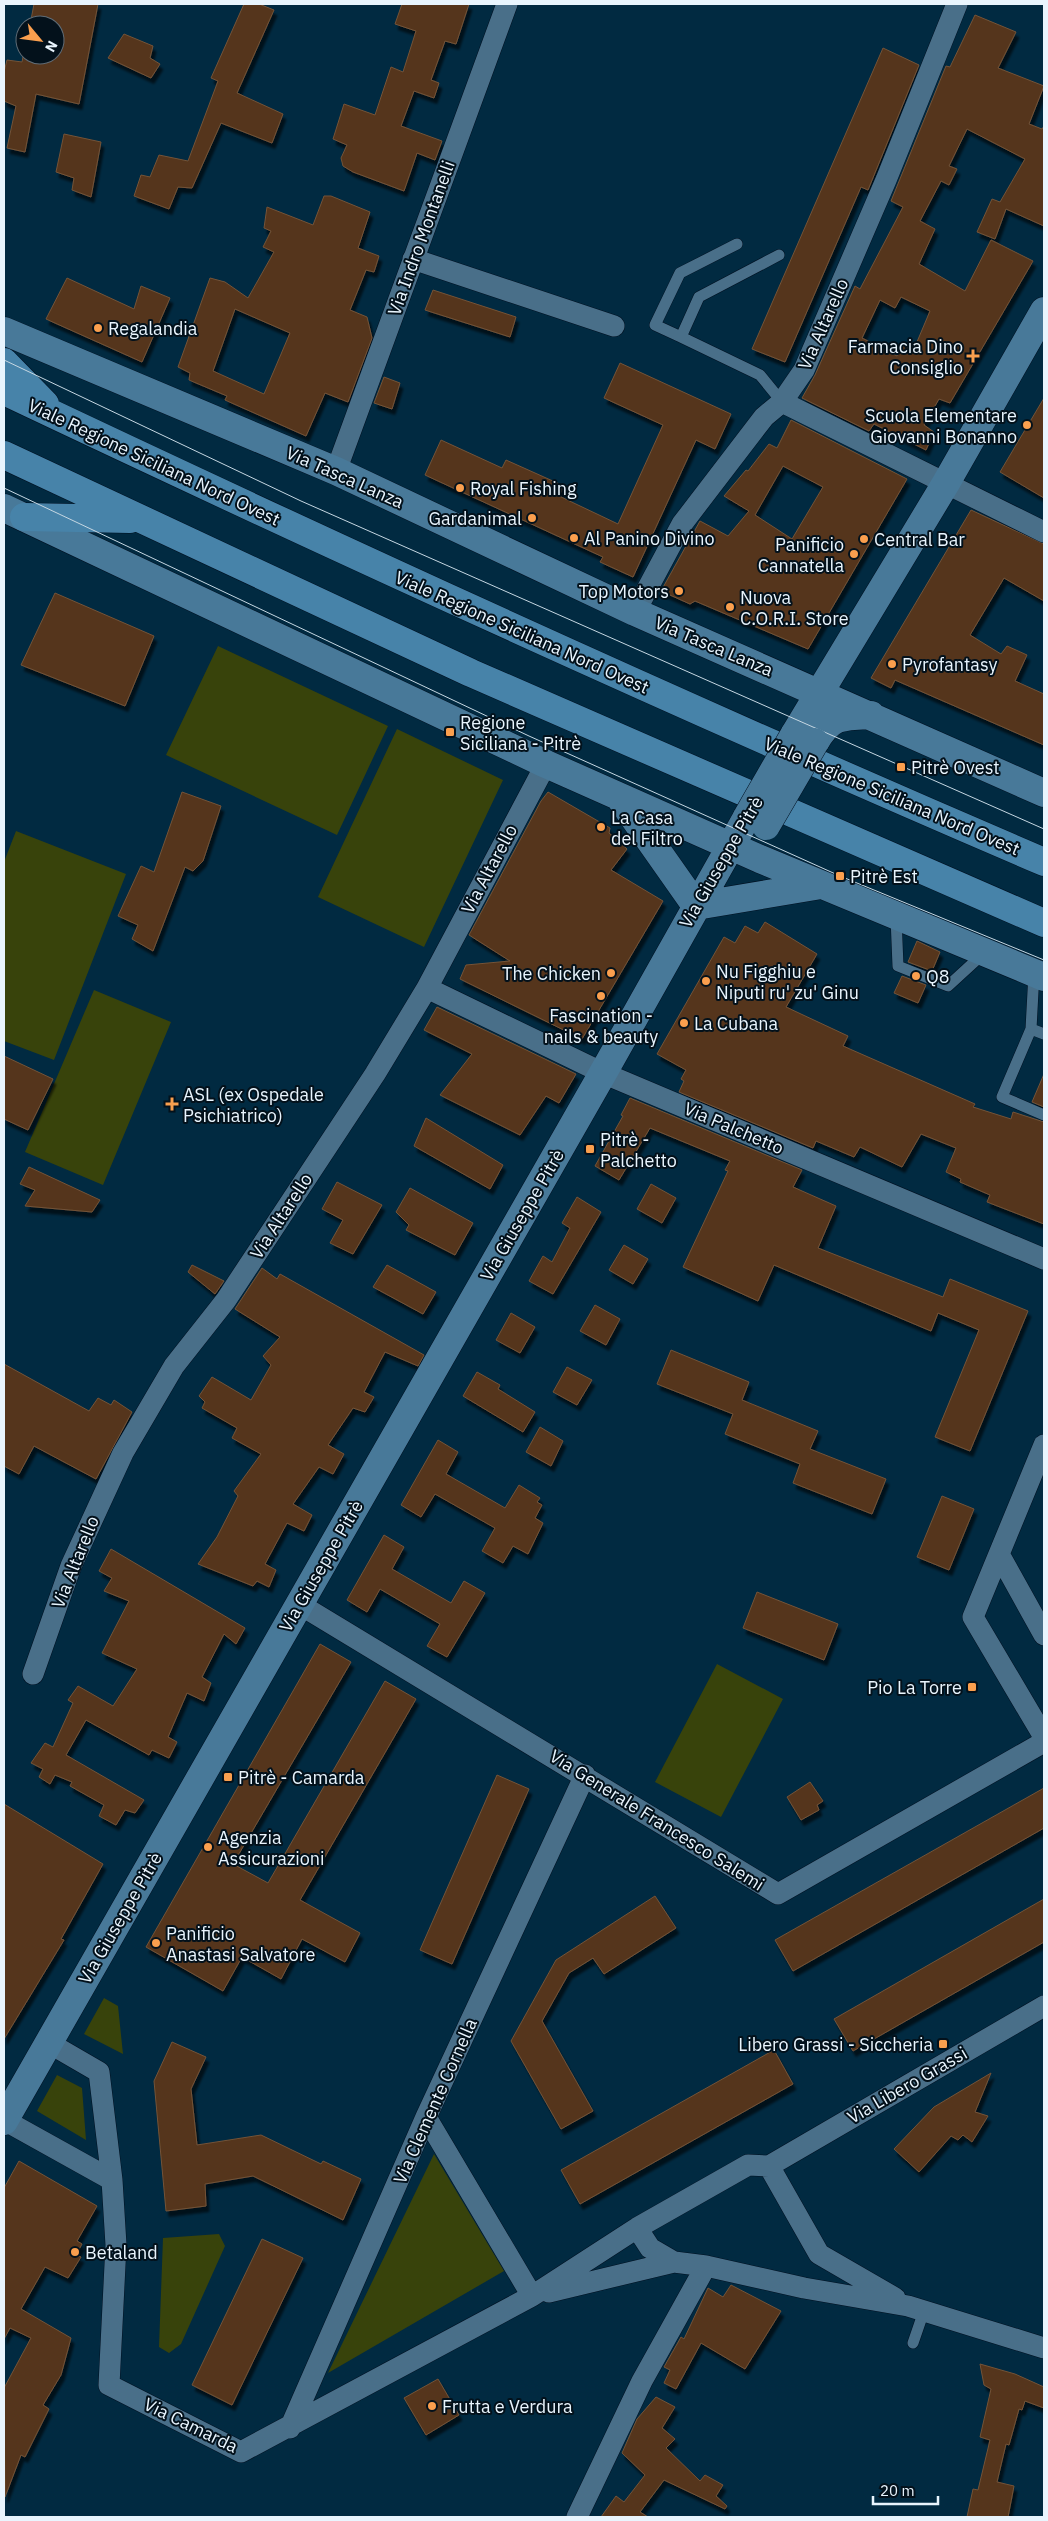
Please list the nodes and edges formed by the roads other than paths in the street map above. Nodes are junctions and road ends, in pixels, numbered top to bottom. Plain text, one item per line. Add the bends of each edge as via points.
1 (507, 4) edge
2 (957, 4) edge
3 (737, 244) dead end
4 (779, 255) dead end
5 (413, 259) junction
6 (1044, 311) edge
7 (614, 326) dead end
8 (4, 331) edge
9 (681, 337) junction
10 (4, 362) edge
11 (4, 391) edge
12 (782, 402) junction
13 (59, 417) junction
14 (4, 455) edge
15 (336, 471) junction
16 (946, 482) junction
17 (14, 512) edge
18 (139, 520) junction
19 (1044, 532) edge
20 (635, 612) junction
21 (820, 693) junction
22 (871, 715) junction
23 (804, 739) junction
24 (546, 764) junction
25 (1044, 793) edge
26 (619, 797) junction
27 (756, 822) junction
28 (730, 846) junction
29 (760, 859) junction
30 (1044, 862) edge
31 (821, 885) junction
32 (696, 906) junction
33 (896, 916) junction
34 (1044, 923) edge
35 (984, 953) junction
36 (1039, 975) edge
37 (428, 988) junction
38 (1031, 1029) junction
39 (1044, 1034) edge
40 (603, 1073) junction
41 (1044, 1115) edge
42 (1044, 1259) edge
43 (1044, 1445) edge
44 (999, 1554) junction
45 (299, 1604) junction
46 (1044, 1635) edge
47 (33, 1674) dead end
48 (1044, 1737) edge
49 (1044, 1742) edge
50 (585, 1775) junction
51 (1044, 2006) edge
52 (49, 2043) junction
53 (426, 2117) junction
54 (4, 2121) edge
55 (769, 2166) junction
56 (112, 2180) junction
57 (637, 2228) junction
58 (819, 2254) junction
59 (674, 2262) junction
60 (706, 2266) junction
61 (804, 2288) junction
62 (532, 2296) junction
63 (916, 2309) junction
64 (914, 2343) dead end
65 (1044, 2348) edge
66 (290, 2428) junction
67 (577, 2517) edge

1 - 5 street, Via Indro Montanelli
2 - 12 street, Via Altarello via 804,370
3 - 9 lane via 680,273 655,325
4 - 9 lane via 699,297
5 - 7 street
5 - 15 street, Via Indro Montanelli
6 - 16 street, Via Giuseppe Pitrè
8 - 15 street, Via Tasca Lanza
9 - 12 lane via 760,375
10 - 13 main road
11 - 13 main road, Viale Regione Siciliana Nord Ovest
12 - 16 street
12 - 20 street, Via Altarello via 764,417 682,524
13 - 30 main road, Viale Regione Siciliana Nord Ovest via 494,620 835,773
14 - 18 main road
15 - 20 street, Via Tasca Lanza
16 - 19 street
16 - 21 street, Via Giuseppe Pitrè
17 - 18 main road
17 - 24 street
18 - 34 main road via 472,673
20 - 21 street, Via Tasca Lanza
21 - 22 street
21 - 23 street, Via Giuseppe Pitrè
22 - 23 street, Via Giuseppe Pitrè via 848,716 830,722
22 - 25 street
23 - 27 street, Via Giuseppe Pitrè, bridge
24 - 26 street
24 - 37 street, Via Altarello
26 - 28 street
26 - 32 street
27 - 28 street, Via Giuseppe Pitrè
27 - 29 street, Via Giuseppe Pitrè
28 - 29 street
28 - 32 street, Via Giuseppe Pitrè
29 - 31 street
31 - 32 street
31 - 33 street
32 - 40 street, Via Giuseppe Pitrè
33 - 35 street
33 - 35 lane via 898,966 948,986
35 - 36 street
36 - 38 lane
37 - 40 street, Via Palchetto
37 - 47 street, Via Altarello via 226,1300 174,1366 123,1453 71,1566
38 - 39 lane
38 - 41 lane via 1002,1097
40 - 42 street, Via Palchetto
40 - 45 street, Via Giuseppe Pitrè
43 - 44 street
44 - 46 street
44 - 48 street via 973,1618
45 - 50 street, Via Generale Francesco Salemi
45 - 52 street, Via Giuseppe Pitrè
49 - 50 street, Via Generale Francesco Salemi via 778,1894
50 - 53 street, Via Clemente Cornella
51 - 55 street, Via Libero Grassi
52 - 54 street, Via Giuseppe Pitrè
52 - 56 street, Via Camarda via 99,2072
53 - 62 street
53 - 66 street, Via Clemente Cornella
54 - 56 street
55 - 57 street via 748,2165
55 - 58 street
56 - 66 street, Via Camarda via 116,2245 109,2385 242,2452
57 - 59 street via 650,2248
57 - 62 street
58 - 61 street
58 - 63 street
59 - 60 street
59 - 62 street
60 - 61 street
60 - 67 street via 642,2381
61 - 63 street
62 - 66 street, Via Camarda
63 - 64 lane
63 - 65 street

